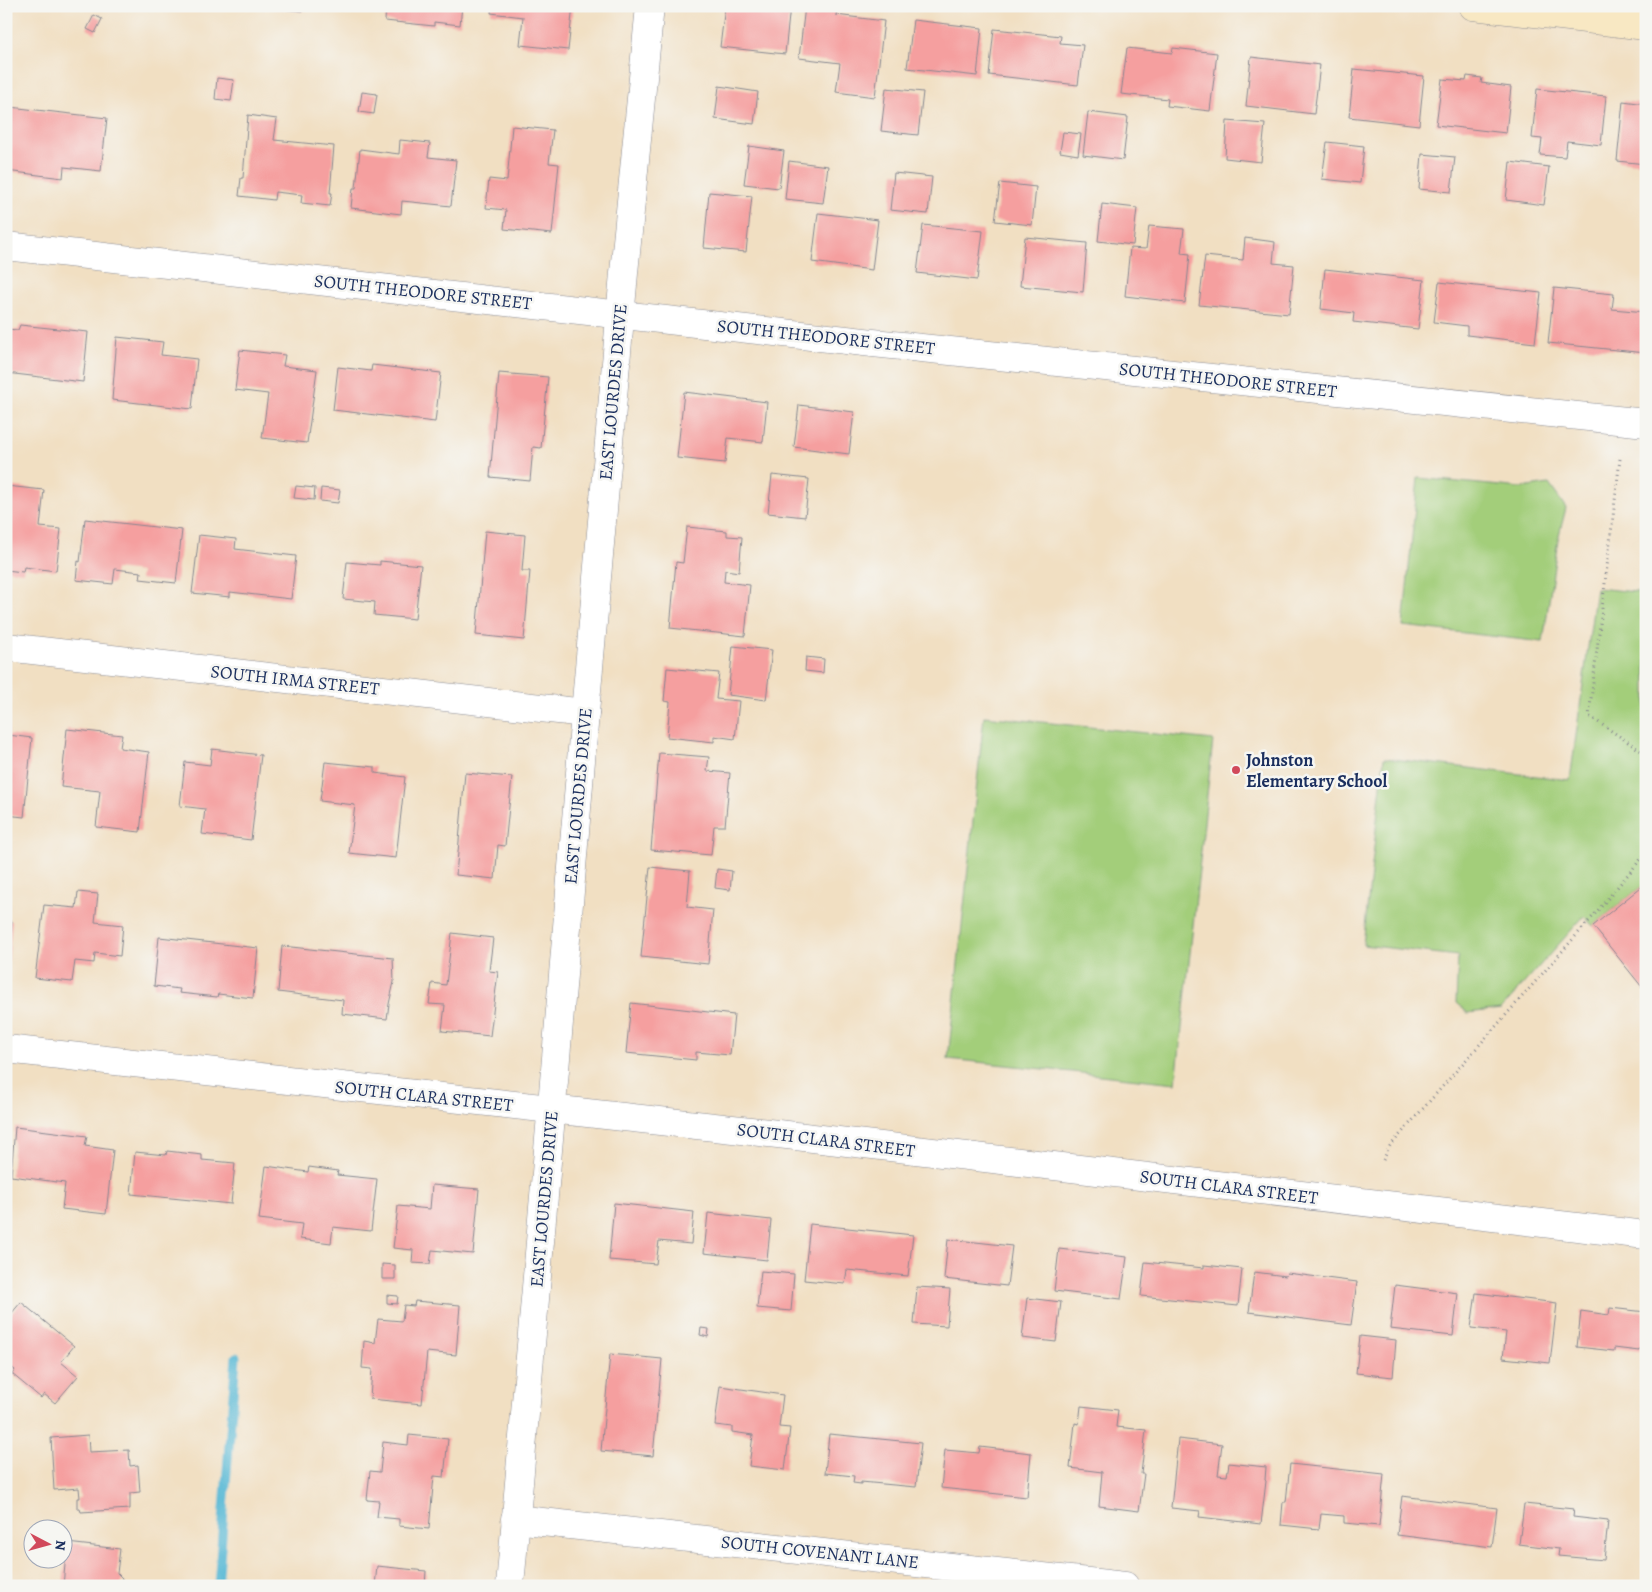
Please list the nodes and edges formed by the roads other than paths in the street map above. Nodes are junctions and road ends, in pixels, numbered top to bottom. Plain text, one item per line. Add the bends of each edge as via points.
1 (650, 6) edge
2 (1473, 6) edge
3 (1646, 26) edge
4 (6, 246) edge
5 (620, 313) junction
6 (1646, 423) edge
7 (6, 647) edge
8 (584, 713) junction
9 (6, 1049) edge
10 (552, 1110) junction
11 (1646, 1235) edge
12 (515, 1519) junction
13 (510, 1586) edge
14 (1125, 1586) edge

1 - 5 street, EAST LOURDES DRIVE
2 - 3 street
4 - 5 street, SOUTH THEODORE STREET
5 - 6 street, SOUTH THEODORE STREET via 893,345
5 - 8 street, EAST LOURDES DRIVE
7 - 8 street, SOUTH IRMA STREET
8 - 10 street, EAST LOURDES DRIVE
9 - 10 street, SOUTH CLARA STREET
10 - 11 street, SOUTH CLARA STREET
10 - 12 street, EAST LOURDES DRIVE
12 - 13 street, EAST LOURDES DRIVE
12 - 14 street, SOUTH COVENANT LANE

